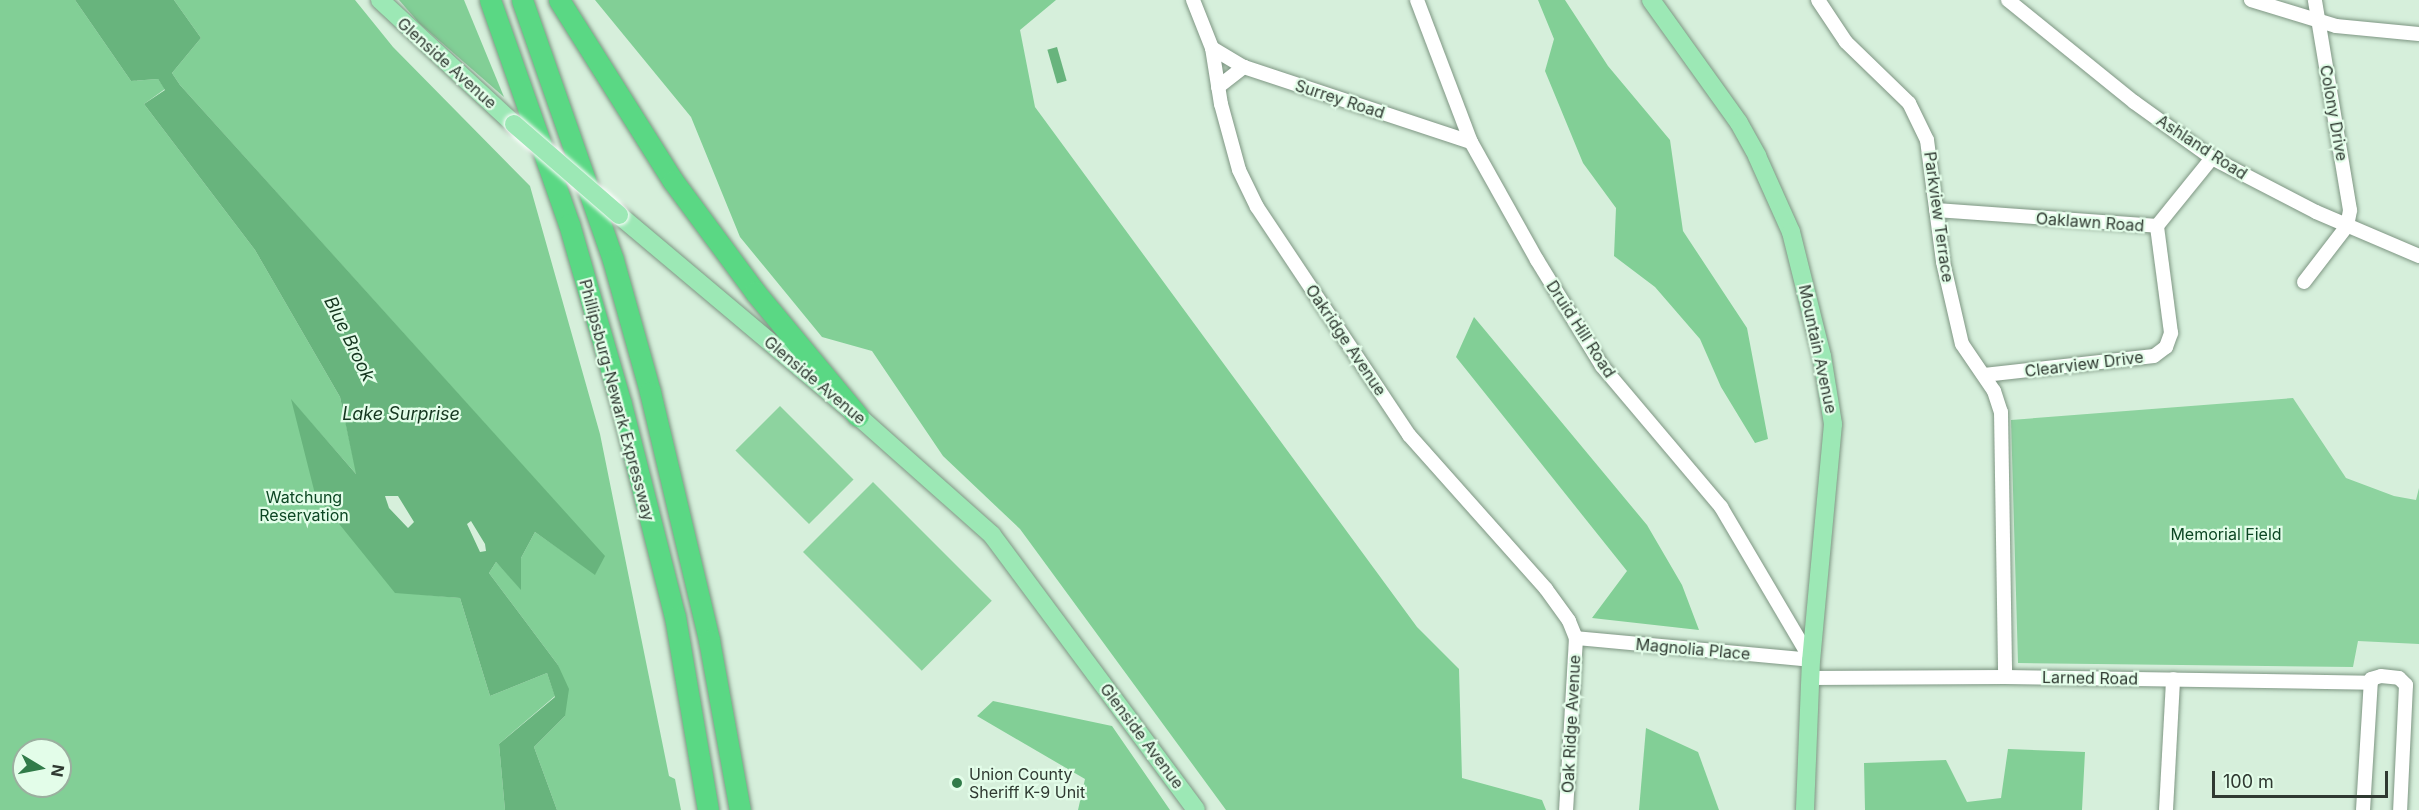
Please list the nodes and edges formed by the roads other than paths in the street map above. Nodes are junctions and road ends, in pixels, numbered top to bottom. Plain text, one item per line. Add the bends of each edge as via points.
1 (380, 0) edge
2 (490, 0) edge
3 (522, 0) edge
4 (559, 0) edge
5 (1193, 0) edge
6 (1417, 0) edge
7 (1651, 0) edge
8 (1818, 0) edge
9 (2008, 0) edge
10 (2251, 0) edge
11 (2315, 0) edge
12 (2319, 23) junction
13 (2419, 34) edge
14 (1212, 48) junction
15 (1244, 67) junction
16 (1218, 87) junction
17 (1471, 142) junction
18 (2212, 158) junction
19 (1936, 210) junction
20 (2157, 226) junction
21 (2346, 226) junction
22 (2419, 256) edge
23 (2304, 282) dead end
24 (1984, 375) junction
25 (858, 416) junction
26 (1576, 638) junction
27 (1810, 669) junction
28 (2005, 677) junction
29 (2173, 679) junction
30 (2371, 683) junction
31 (708, 810) edge
32 (740, 810) edge
33 (1196, 810) edge
34 (1566, 810) edge
35 (1805, 810) edge
36 (2166, 810) edge
37 (2363, 810) edge
38 (2400, 810) edge

1 - 25 main road, Glenside Avenue, bridge via 514,124
2 - 31 highway, Phillipsburg-Newark Expressway via 569,224 621,404 675,616
3 - 32 highway, Phillipsburg-Newark Expressway via 613,260 650,392 710,640
4 - 25 highway via 673,181 755,292
5 - 14 street, Oakridge Avenue
6 - 17 street, Druid Hill Road
7 - 27 main road, Mountain Avenue via 1739,123 1778,200 1802,271 1833,424
8 - 19 street, Parkview Terrace via 1846,42 1900,93 1916,115 1931,153
9 - 18 street, Ashland Road via 2134,102
10 - 12 street
11 - 12 street, Colony Drive
12 - 13 street
12 - 21 street, Colony Drive via 2350,206
14 - 15 street, Surrey Road
14 - 16 street, Oakridge Avenue
15 - 16 street
15 - 17 street, Surrey Road
16 - 26 street, Oakridge Avenue via 1239,170 1257,207 1409,435 1546,589
17 - 27 street, Druid Hill Road via 1602,366 1715,499
18 - 20 street, Oaklawn Road
18 - 21 street, Ashland Road
19 - 20 street, Oaklawn Road
19 - 24 street, Parkview Terrace via 1962,344
20 - 24 street, Clearview Drive via 2171,333 2166,347 2154,356
21 - 22 street, Ashland Road
21 - 23 street
24 - 28 street, Parkview Terrace via 2001,412
25 - 33 main road, Glenside Avenue via 953,498 1011,558
26 - 27 street, Magnolia Place
26 - 34 street, Oak Ridge Avenue
27 - 28 street, Larned Road
27 - 35 main road, Mountain Avenue
28 - 29 street, Larned Road
29 - 30 street, Larned Road
29 - 36 street
30 - 37 street
30 - 38 street, Larned Road via 2381,676 2399,678 2406,684

